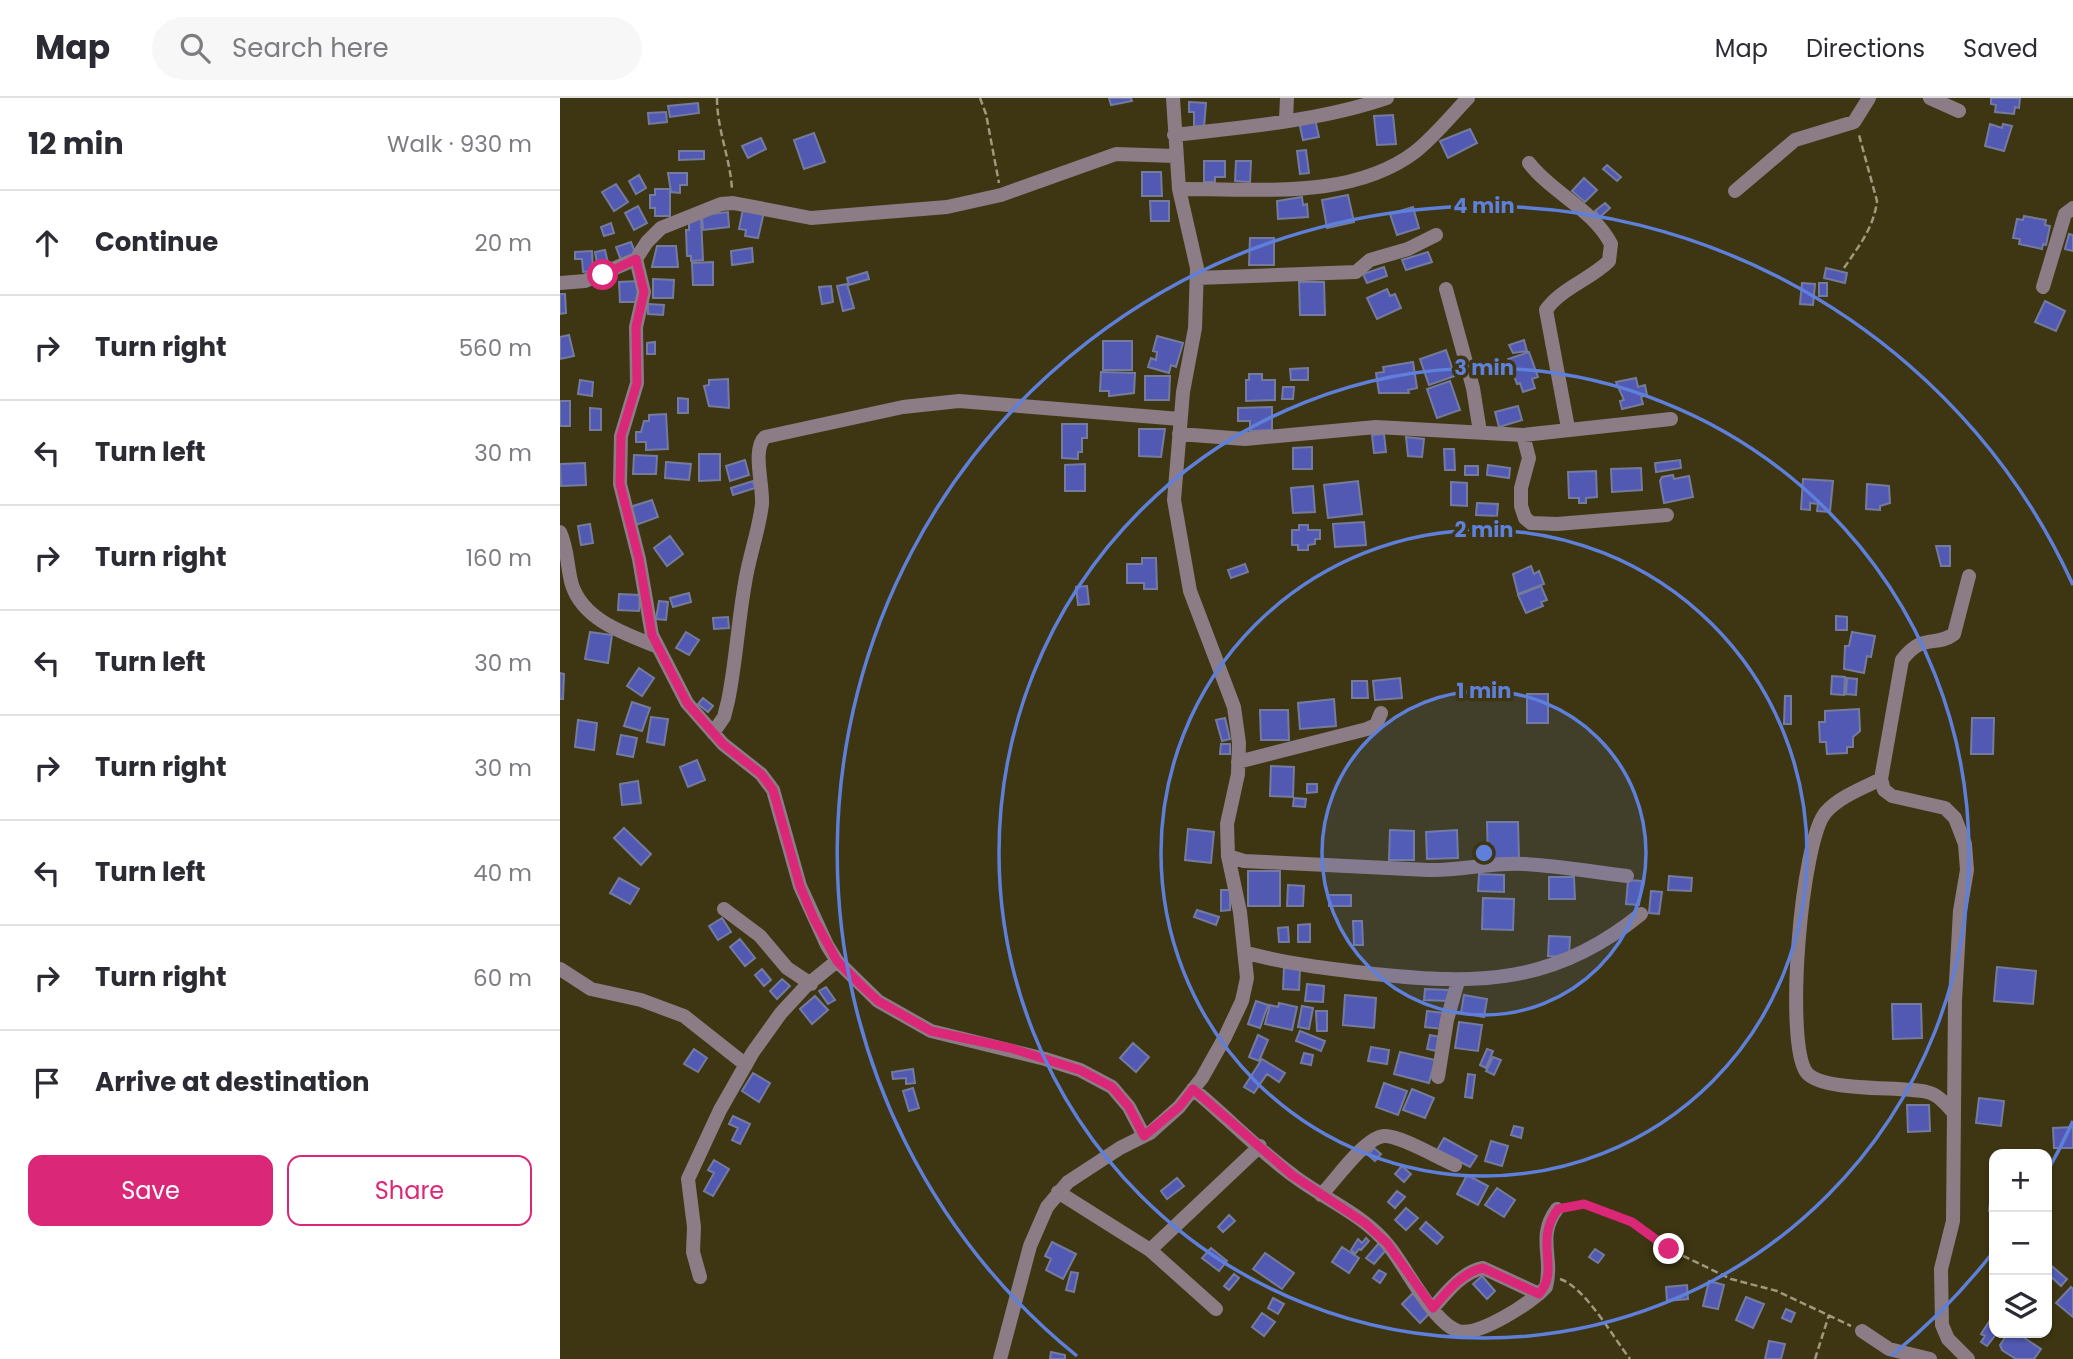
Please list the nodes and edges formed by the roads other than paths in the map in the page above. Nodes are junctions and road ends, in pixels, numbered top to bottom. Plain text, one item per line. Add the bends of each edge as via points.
1 (1173, 98) edge
2 (1287, 98) edge
3 (1387, 98) edge
4 (1468, 98) edge
5 (1869, 98) edge
6 (1930, 98) edge
7 (1959, 111) dead end
8 (1286, 120) junction
9 (1174, 135) junction
10 (1175, 156) junction
11 (1529, 163) dead end
12 (1179, 189) junction
13 (1735, 191) dead end
14 (2073, 208) edge
15 (1436, 234) dead end
16 (636, 259) junction
17 (1197, 278) junction
18 (560, 283) edge
19 (2043, 287) dead end
20 (1446, 289) dead end
21 (1671, 419) dead end
22 (1180, 427) junction
23 (1568, 428) junction
24 (1480, 432) junction
25 (1523, 435) junction
26 (1667, 515) dead end
27 (560, 532) edge
28 (1969, 576) dead end
29 (658, 647) junction
30 (1381, 713) dead end
31 (713, 733) junction
32 (1238, 762) junction
33 (1881, 779) junction
34 (1228, 856) junction
35 (1627, 876) dead end
36 (724, 909) dead end
37 (1642, 914) dead end
38 (1247, 953) junction
39 (837, 961) junction
40 (560, 969) edge
41 (1458, 981) junction
42 (811, 984) junction
43 (746, 1065) junction
44 (1438, 1077) dead end
45 (1193, 1089) junction
46 (1952, 1111) junction
47 (1144, 1136) junction
48 (1260, 1146) junction
49 (1455, 1165) dead end
50 (1058, 1192) junction
51 (1321, 1195) junction
52 (1558, 1209) road end
53 (1150, 1250) junction
54 (700, 1277) dead end
55 (1539, 1294) junction
56 (1216, 1308) dead end
57 (1433, 1308) junction
58 (1862, 1331) road end
59 (1000, 1359) edge
60 (1930, 1359) edge
61 (1968, 1359) edge

1 - 9 street
2 - 8 street
3 - 8 street
4 - 12 street via 1414,152 1341,184
5 - 13 street via 1854,122 1795,141
6 - 7 street
8 - 9 street
9 - 10 street
10 - 12 street
10 - 16 street via 1116,154 1001,195 947,207 811,218 733,203 694,213 662,228
11 - 23 street via 1598,224 1611,244 1604,266 1546,310
12 - 17 street
14 - 19 street via 2065,214
15 - 17 street via 1408,249 1370,260 1356,272
16 - 18 street via 585,281
16 - 29 street via 644,292 636,327 637,383 621,436 620,484 639,559 646,615
17 - 22 street via 1195,328
20 - 24 street
21 - 23 street
22 - 24 street via 1245,439 1376,427
22 - 31 street via 959,401 903,407 765,436 757,452 763,483 758,534 745,580 728,701
22 - 32 street via 1174,500 1181,552 1190,591 1234,707
23 - 25 street
24 - 25 street
25 - 26 street via 1530,458 1521,506 1531,523
27 - 29 street via 579,598 605,623
28 - 33 street via 1954,634 1924,640 1902,660
29 - 31 street via 687,703
30 - 32 street via 1367,729
31 - 39 street via 773,790 800,886
32 - 34 street via 1227,824
33 - 46 street via 1892,796 1945,808 1955,818 1965,844
33 - 46 street via 1825,812 1813,834 1804,886 1797,987 1800,1058 1807,1073 1816,1079 1928,1092
34 - 35 street via 1244,861 1447,871 1525,863
34 - 38 street
36 - 42 street via 760,936 787,968
37 - 41 street via 1609,940 1576,957 1514,976
38 - 41 street via 1286,963
38 - 45 street via 1241,1001
39 - 42 street
39 - 47 street via 878,1001 931,1031 1045,1059 1112,1087
40 - 43 street via 591,989 684,1016
41 - 44 street
42 - 43 street via 781,1013
43 - 54 street via 688,1179 693,1252
45 - 47 street
45 - 48 street
46 - 61 street via 1952,1221 1941,1269 1942,1325 1948,1339
47 - 50 street
48 - 51 street
48 - 53 street
49 - 51 street via 1388,1136 1377,1137
50 - 53 street
50 - 59 street via 1030,1246
51 - 57 street via 1387,1243
52 - 55 street via 1545,1234 1549,1275
53 - 56 street
55 - 57 street via 1469,1332 1451,1328
55 - 57 street via 1483,1268 1452,1287
58 - 60 street via 1889,1349

